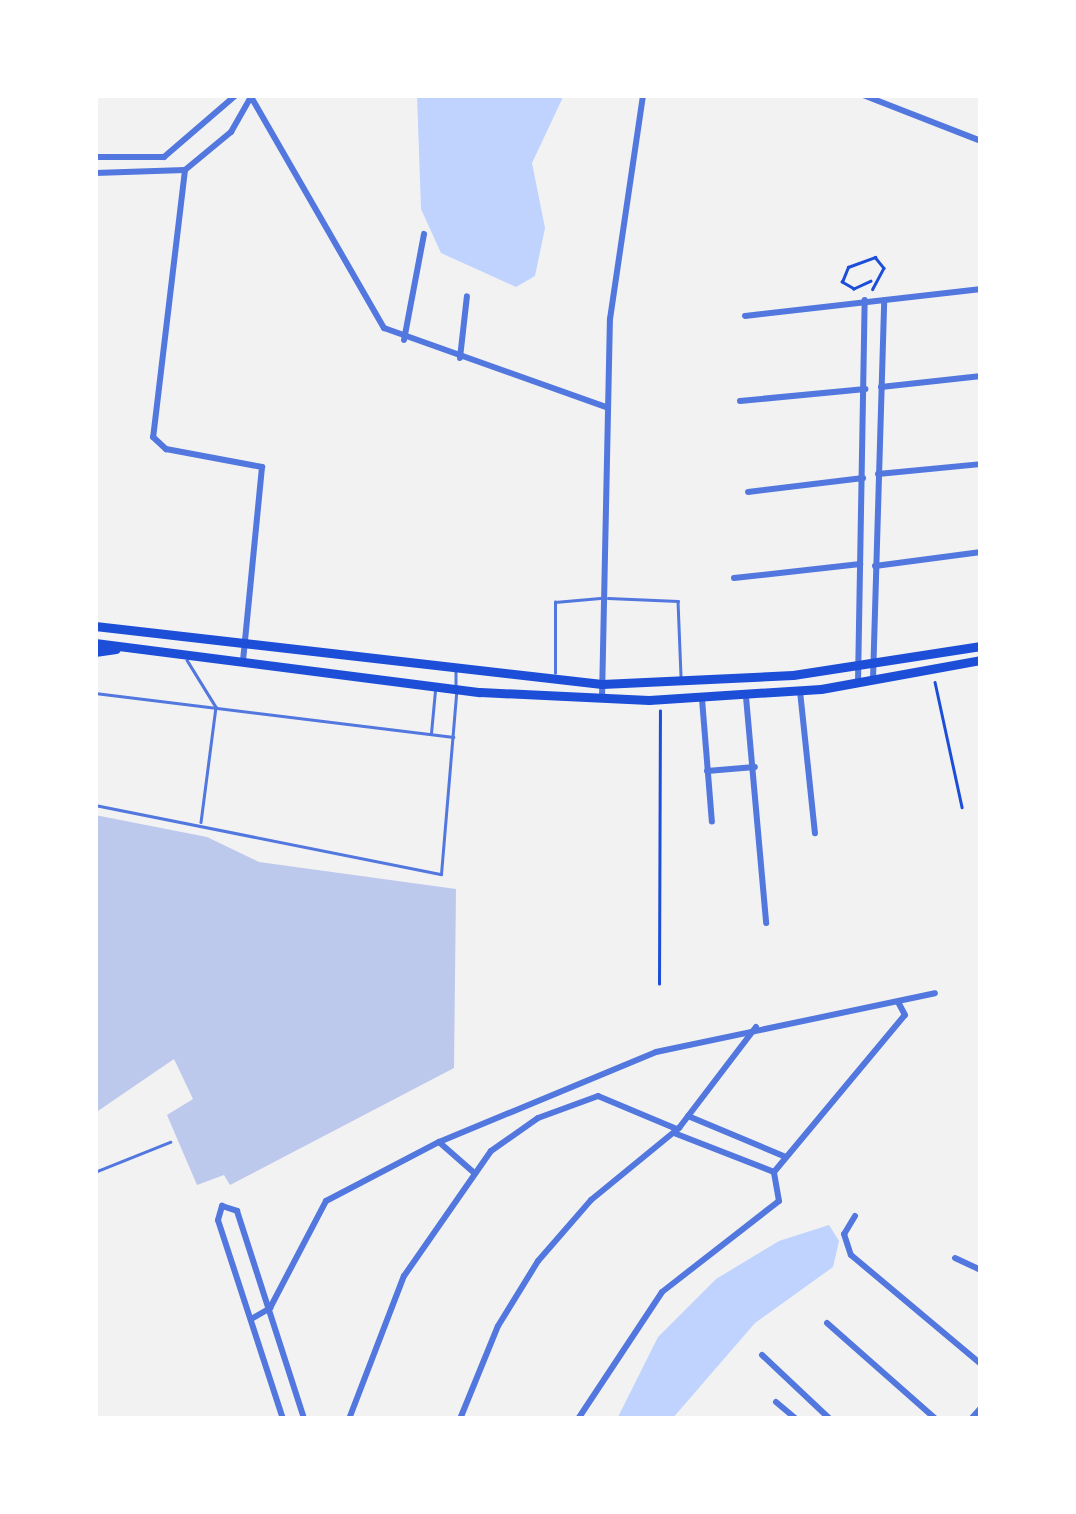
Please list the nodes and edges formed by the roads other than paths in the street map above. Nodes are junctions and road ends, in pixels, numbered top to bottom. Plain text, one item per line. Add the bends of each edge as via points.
1 (236, 95) edge
2 (251, 95) edge
3 (643, 95) edge
4 (863, 95) edge
5 (981, 141) edge
6 (95, 158) edge
7 (185, 170) junction
8 (95, 174) edge
9 (424, 234) dead end
10 (981, 288) edge
11 (466, 296) dead end
12 (865, 300) junction
13 (879, 300) junction
14 (744, 316) dead end
15 (404, 340) junction
16 (460, 358) junction
17 (981, 376) edge
18 (881, 387) junction
19 (865, 389) junction
20 (740, 401) dead end
21 (606, 407) junction
22 (880, 438) junction
23 (864, 439) junction
24 (863, 464) junction
25 (879, 464) junction
26 (981, 464) edge
27 (878, 474) junction
28 (863, 478) junction
29 (748, 492) dead end
30 (862, 520) junction
31 (876, 520) junction
32 (861, 541) junction
33 (876, 542) junction
34 (981, 552) edge
35 (860, 564) junction
36 (875, 566) junction
37 (734, 578) dead end
38 (602, 598) junction
39 (95, 626) edge
40 (95, 643) edge
41 (245, 646) junction
42 (981, 646) edge
43 (128, 648) junction
44 (95, 652) edge
45 (184, 655) junction
46 (981, 660) edge
47 (243, 662) junction
48 (872, 665) junction
49 (857, 667) junction
50 (437, 670) junction
51 (456, 672) junction
52 (555, 679) junction
53 (873, 680) junction
54 (681, 682) junction
55 (858, 683) junction
56 (602, 684) junction
57 (436, 687) junction
58 (456, 689) junction
59 (800, 692) junction
60 (95, 694) edge
61 (746, 697) junction
62 (602, 699) junction
63 (702, 699) junction
64 (216, 708) junction
65 (431, 736) junction
66 (454, 738) junction
67 (756, 768) junction
68 (706, 771) junction
69 (95, 805) edge
70 (712, 822) dead end
71 (201, 824) junction
72 (815, 832) dead end
73 (766, 923) dead end
74 (935, 993) dead end
75 (887, 1001) junction
76 (756, 1027) junction
77 (688, 1116) junction
78 (676, 1131) junction
79 (170, 1142) dead end
80 (440, 1142) junction
81 (786, 1157) junction
82 (472, 1171) junction
83 (95, 1172) edge
84 (774, 1172) junction
85 (855, 1216) dead end
86 (955, 1258) dead end
87 (981, 1270) edge
88 (270, 1308) junction
89 (253, 1318) junction
90 (827, 1323) dead end
91 (762, 1355) dead end
92 (981, 1364) edge
93 (776, 1402) dead end
94 (981, 1408) edge
95 (283, 1419) edge
96 (304, 1419) edge
97 (350, 1419) edge
98 (460, 1419) edge
99 (578, 1419) edge
100 (796, 1419) edge
101 (830, 1419) edge
102 (936, 1419) edge
103 (971, 1419) edge

1 - 6 street via 164,157
2 - 7 street via 231,132
2 - 15 street via 360,298
3 - 21 street via 620,218
4 - 5 street
7 - 8 street
7 - 41 street via 154,437 166,449 262,467
9 - 15 street
10 - 13 street
11 - 16 street
12 - 13 street
12 - 14 street
12 - 19 street
13 - 18 street
15 - 16 street
16 - 21 street
17 - 18 street
18 - 22 street
19 - 20 street
19 - 23 street
21 - 38 street
22 - 23 street
22 - 25 street
23 - 24 street
24 - 25 street via 870,456
24 - 28 street
25 - 27 street
26 - 27 street
27 - 31 street
28 - 29 street
28 - 30 street
30 - 31 street
30 - 32 street
31 - 33 street
32 - 33 street
32 - 35 street
33 - 36 street
34 - 36 street
35 - 37 street
35 - 49 street
36 - 48 street
38 - 52 lane via 554,602
38 - 54 lane via 678,600
38 - 56 street
39 - 41 main road
40 - 43 main road
41 - 47 street
41 - 50 main road
42 - 48 main road
43 - 44 main road
43 - 45 main road
45 - 47 main road
45 - 64 lane
46 - 53 main road
47 - 57 main road
48 - 49 main road
48 - 53 street
49 - 54 main road
49 - 55 street
50 - 51 main road
50 - 57 lane
51 - 52 main road
51 - 58 lane
52 - 56 main road
53 - 55 main road
54 - 56 main road
55 - 59 main road
56 - 62 street
57 - 58 main road
57 - 65 lane
58 - 62 main road
58 - 66 lane
59 - 61 main road
59 - 72 street
60 - 64 lane
61 - 63 main road
61 - 67 street
62 - 63 main road
63 - 68 street
64 - 65 lane
64 - 71 lane
65 - 66 lane
66 - 71 lane via 440,874
67 - 68 street
67 - 73 street
68 - 70 street
69 - 71 lane
74 - 75 street
75 - 76 street
75 - 81 street via 905,1004 905,1015
76 - 77 street
76 - 80 street via 618,1064
77 - 78 street
77 - 81 street
78 - 82 street via 598,1096 528,1123
78 - 84 street
78 - 98 street via 592,1200 538,1261 492,1338
79 - 83 lane
80 - 82 street
80 - 88 street via 326,1201
81 - 84 street
82 - 97 street via 394,1295
84 - 99 street via 779,1201 662,1292
85 - 92 street via 844,1234 851,1255
86 - 87 street
88 - 89 street
88 - 89 street via 237,1211 222,1206 218,1220
88 - 96 street
89 - 95 street
90 - 102 street
91 - 101 street
93 - 100 street
94 - 103 street

